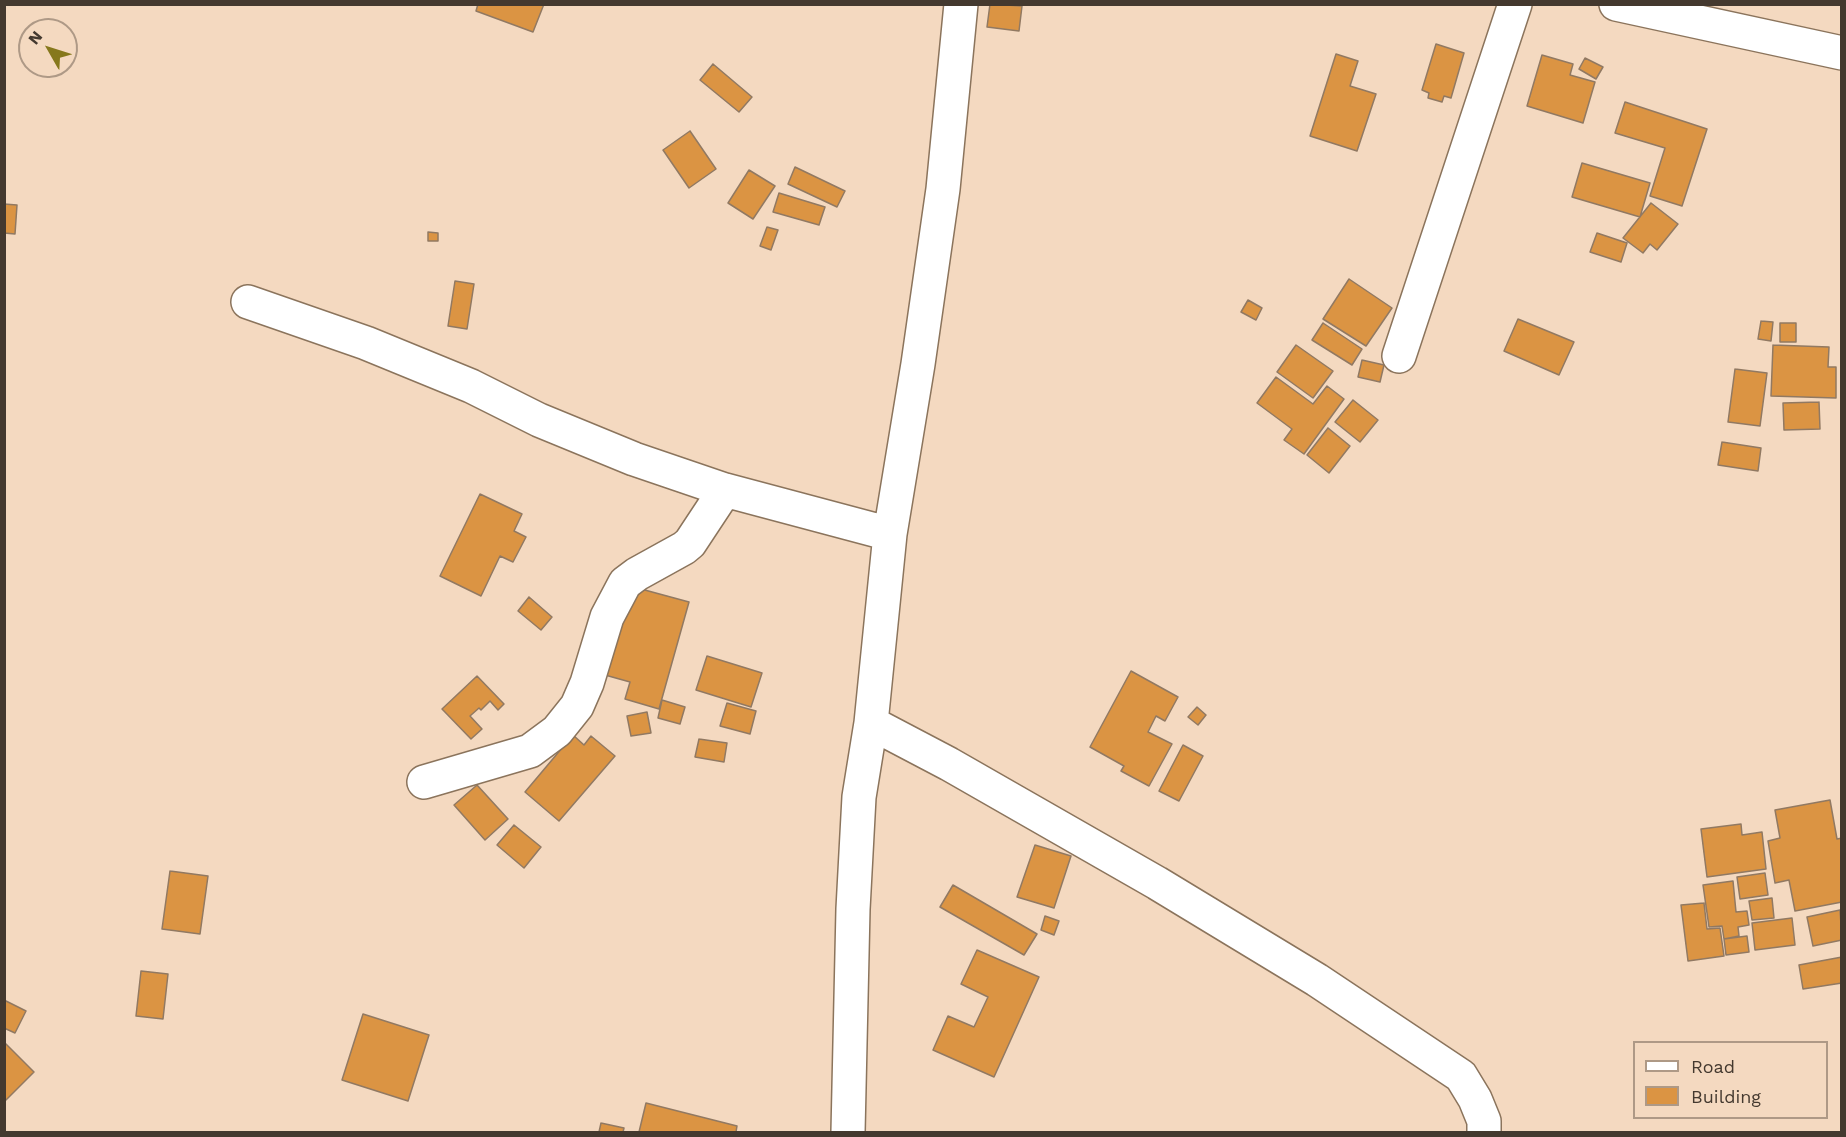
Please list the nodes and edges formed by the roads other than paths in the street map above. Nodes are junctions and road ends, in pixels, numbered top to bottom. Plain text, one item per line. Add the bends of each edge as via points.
1 (961, 4) edge
2 (1515, 4) edge
3 (1616, 4) edge
4 (1842, 53) edge
5 (248, 302) dead end
6 (1399, 356) dead end
7 (725, 490) junction
8 (890, 534) junction
9 (870, 723) junction
10 (424, 782) dead end
11 (848, 1132) edge
12 (1484, 1132) edge

1 - 8 street via 943,189
2 - 6 street
3 - 4 street
5 - 7 street via 366,343 634,459
7 - 8 street
7 - 10 street via 684,549 625,583 608,617 588,683 577,706 557,731 530,751
8 - 9 street
9 - 11 street via 859,797 854,887
9 - 12 street via 1157,883 1327,986 1461,1076 1475,1099

